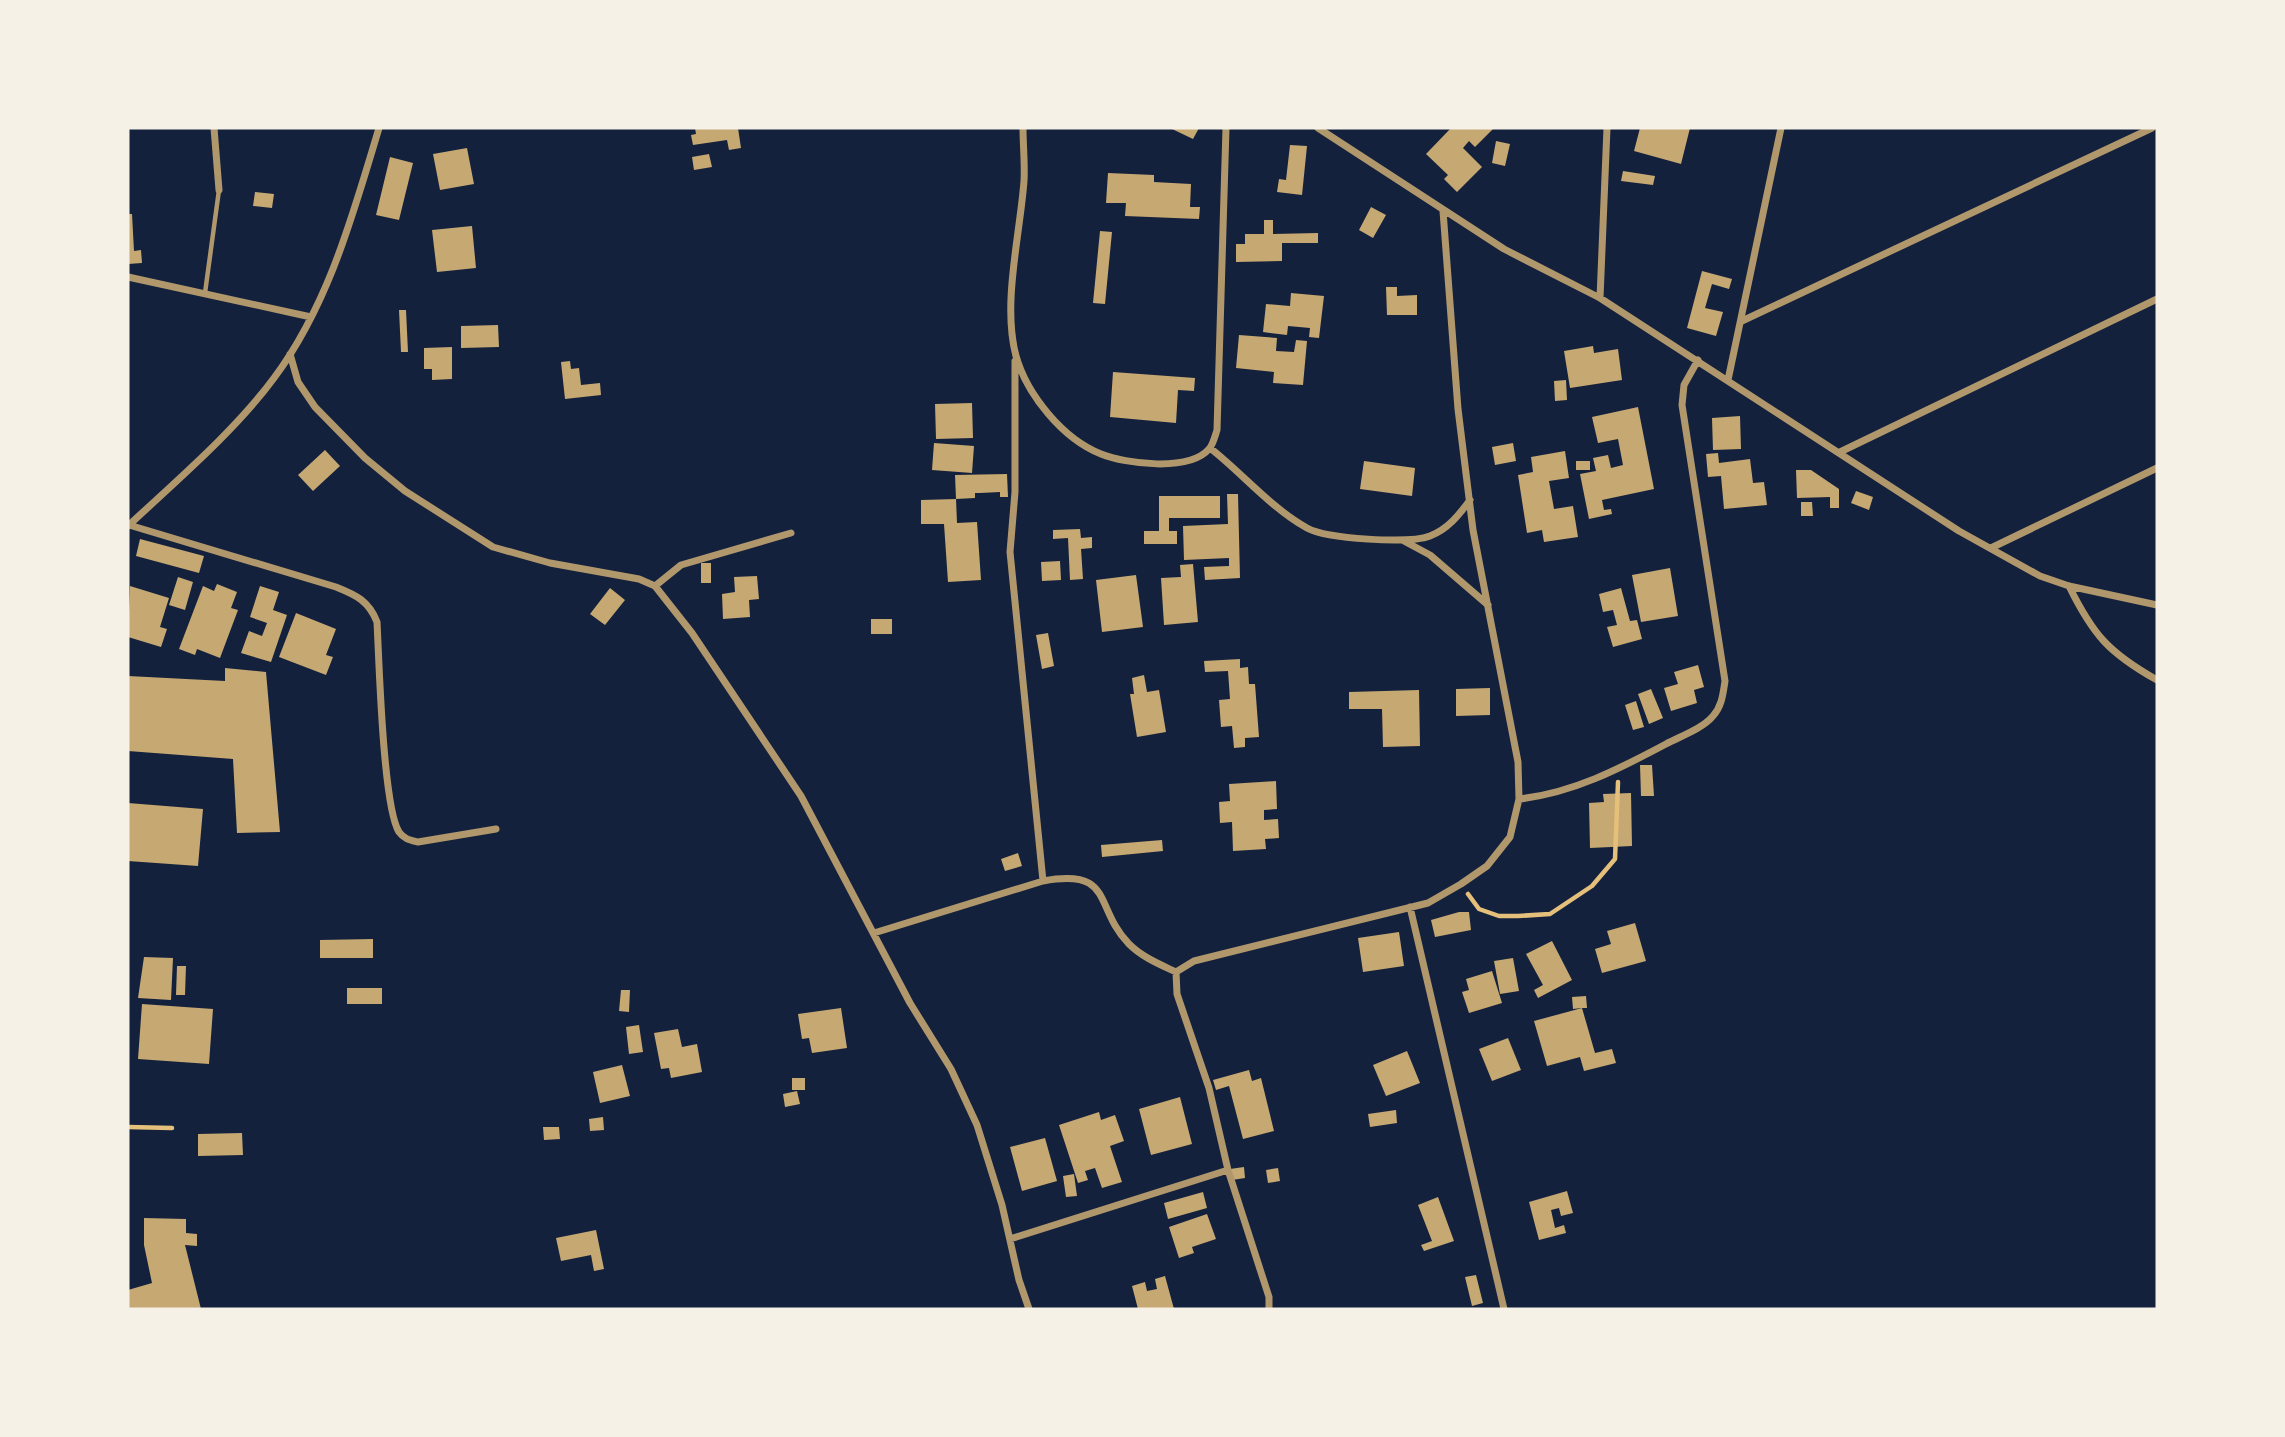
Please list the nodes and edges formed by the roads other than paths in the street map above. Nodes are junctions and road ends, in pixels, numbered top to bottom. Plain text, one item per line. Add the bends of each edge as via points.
1 (214, 128) edge
2 (379, 128) edge
3 (1023, 128) edge
4 (1226, 128) edge
5 (1318, 128) edge
6 (1607, 128) edge
7 (1781, 128) edge
8 (2152, 128) edge
9 (219, 190) joint
10 (1443, 211) junction
11 (128, 277) edge
12 (205, 293) junction
13 (1601, 298) junction
14 (2157, 299) edge
15 (311, 317) junction
16 (1742, 321) junction
17 (290, 354) junction
18 (1015, 354) junction
19 (1698, 360) junction
20 (1728, 380) junction
21 (1210, 448) junction
22 (1840, 452) junction
23 (2157, 468) edge
24 (1470, 499) junction
25 (128, 526) edge
26 (791, 533) dead end
27 (1403, 540) junction
28 (1993, 547) junction
29 (655, 586) junction
30 (2069, 586) junction
31 (2157, 605) edge
32 (1489, 606) junction
33 (2157, 680) edge
34 (1519, 799) junction
35 (496, 829) dead end
36 (1043, 881) junction
37 (1410, 907) junction
38 (874, 933) junction
39 (1176, 972) junction
40 (1228, 1170) junction
41 (1010, 1239) junction
42 (1029, 1309) edge
43 (1269, 1309) edge
44 (1504, 1309) edge

1 - 9 street
2 - 15 street via 345,242
3 - 18 street via 1024,179 1012,315
4 - 21 street via 1217,430
5 - 10 street
6 - 13 street
7 - 16 street
8 - 16 street
9 - 12 lane
10 - 13 street via 1504,250
10 - 24 street via 1458,409
11 - 12 street
12 - 15 street
13 - 19 street
14 - 22 street
15 - 17 street
16 - 20 street
17 - 25 street via 234,422
17 - 29 street via 298,382 314,407 405,491 457,527 493,547
18 - 21 street via 1024,380 1051,416 1101,454 1164,464 1199,457
18 - 36 street via 1010,552
19 - 20 street
19 - 34 street via 1685,385 1682,405 1725,681 1722,703 1713,717 1698,727 1618,770 1545,796
20 - 22 street
21 - 27 street via 1308,528
22 - 28 street via 1959,531
23 - 28 street
24 - 27 street via 1443,530
24 - 32 street
25 - 35 street via 361,597 377,622 384,738 399,831 418,842
26 - 29 street via 681,565
27 - 32 street via 1430,555
28 - 30 street via 2040,576
29 - 38 street via 716,667 801,796
30 - 31 street
30 - 33 street via 2095,635
32 - 34 street via 1518,762
34 - 37 street via 1510,837 1488,866 1428,903
36 - 38 street
36 - 39 street via 1085,880 1103,900 1126,942 1142,956
37 - 39 street via 1194,961
37 - 44 street
38 - 41 street via 951,1069 977,1125
39 - 40 street via 1177,994 1209,1088
40 - 41 street
40 - 43 street
41 - 42 street

